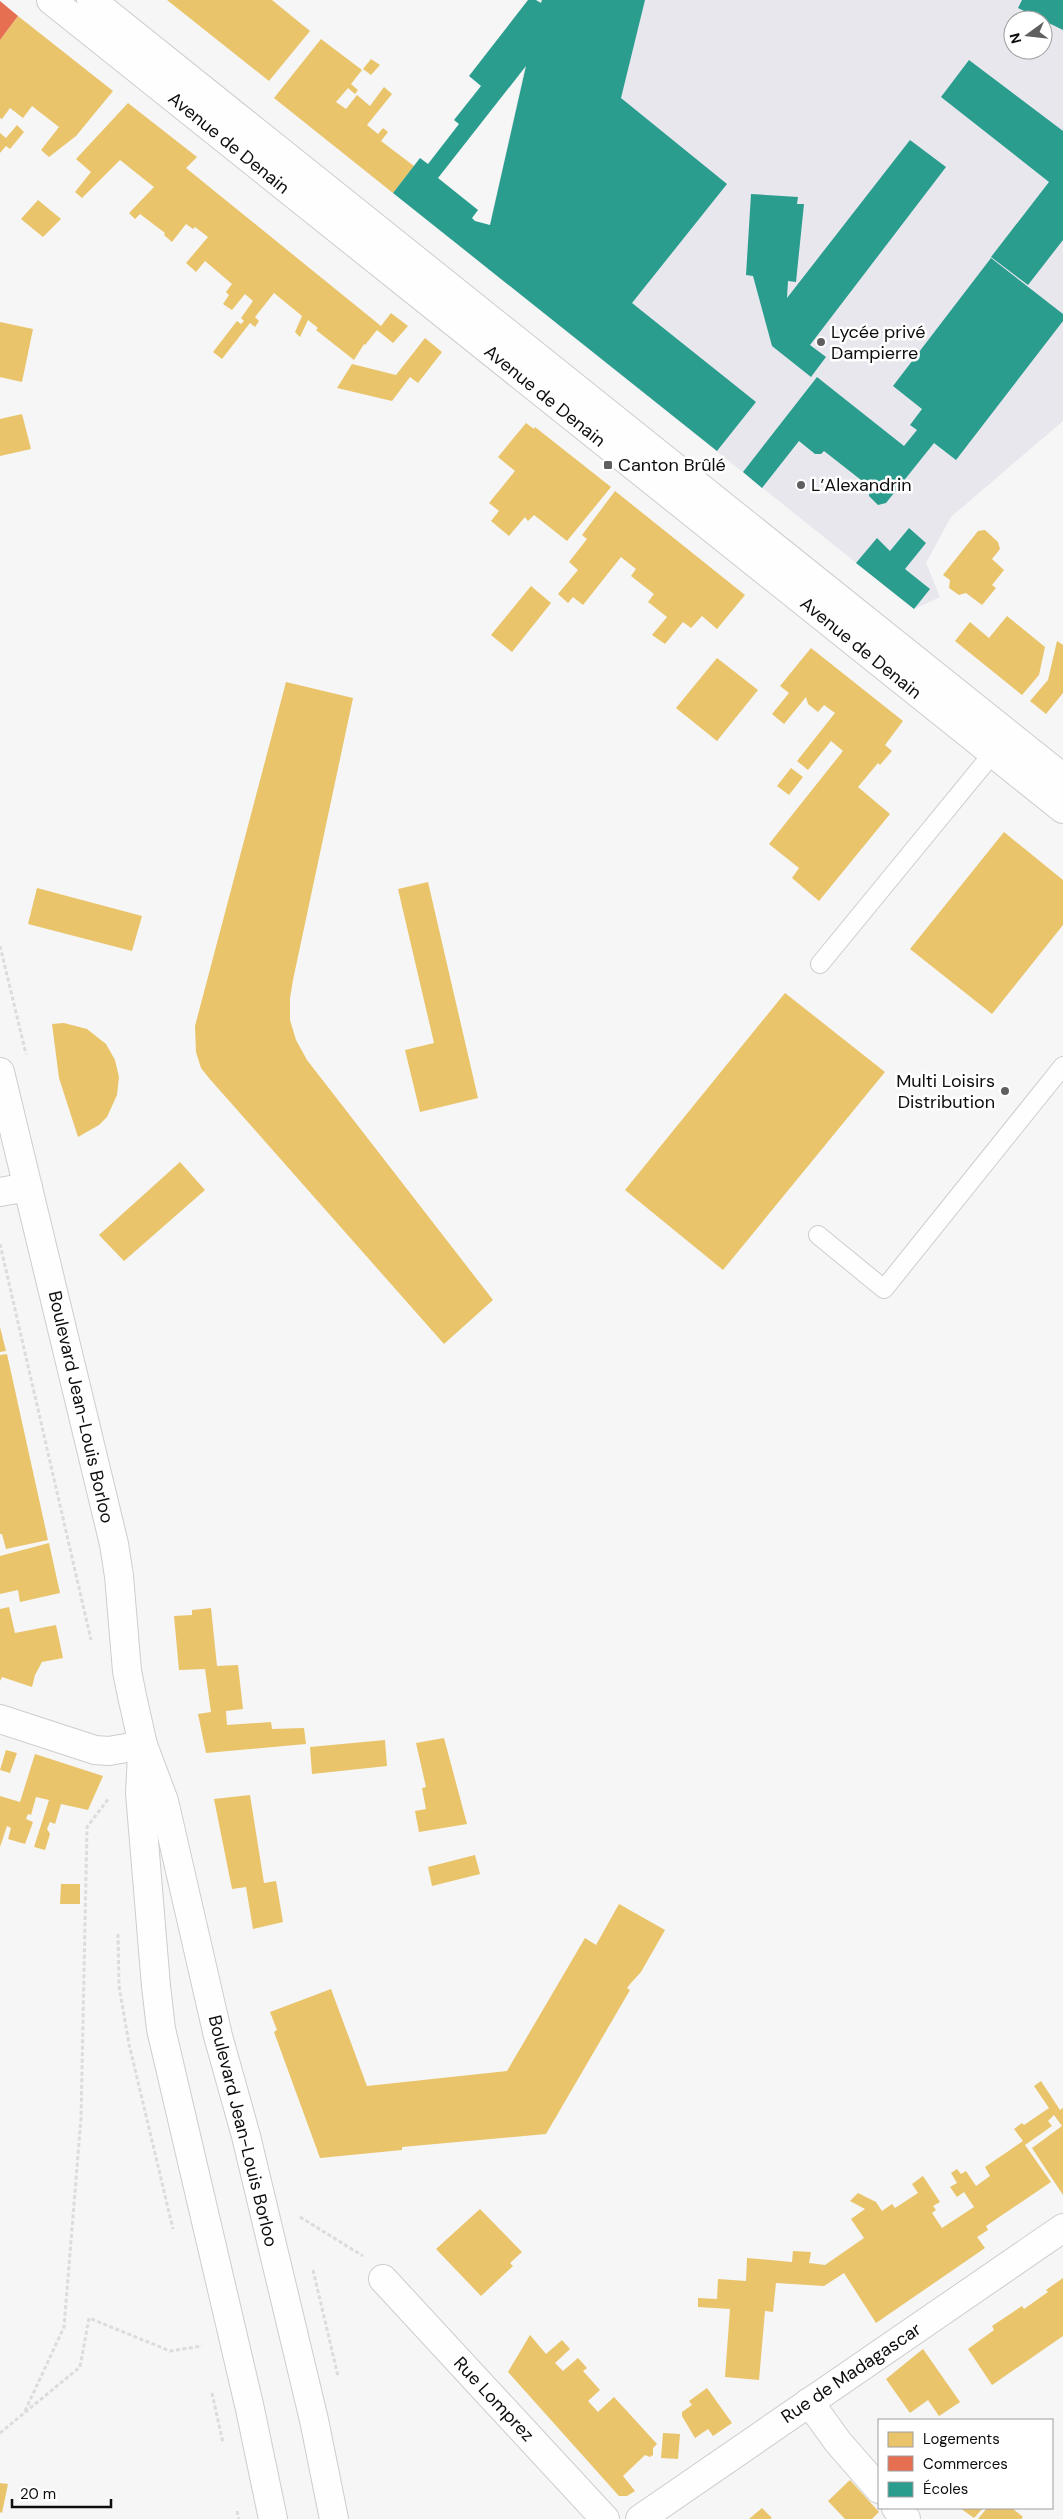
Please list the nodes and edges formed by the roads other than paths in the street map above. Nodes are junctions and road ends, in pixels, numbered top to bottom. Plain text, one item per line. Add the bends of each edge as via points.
1 (51, 0) edge
2 (91, 0) edge
3 (993, 753) junction
4 (1063, 778) edge
5 (1063, 809) edge
6 (820, 964) dead end
7 (1063, 1066) edge
8 (0, 1072) edge
9 (28, 1188) junction
10 (0, 1192) edge
11 (818, 1236) dead end
12 (0, 1719) edge
13 (143, 1745) junction
14 (1063, 2228) edge
15 (383, 2279) road end
16 (809, 2402) junction
17 (878, 2488) edge
18 (897, 2509) edge
19 (273, 2519) edge
20 (334, 2519) edge
21 (605, 2519) edge
22 (640, 2519) edge
23 (906, 2519) edge

1 - 3 main road, Avenue de Denain
2 - 4 main road, Avenue de Denain
3 - 5 main road, Avenue de Denain
3 - 6 lane
7 - 11 lane via 884,1289
8 - 9 main road, Boulevard Jean-Louis Borloo
9 - 10 main road
9 - 13 main road, Boulevard Jean-Louis Borloo via 114,1544 129,1683
12 - 13 main road via 95,1750
13 - 19 main road, Boulevard Jean-Louis Borloo via 140,1793 158,2004 166,2053
13 - 20 main road, Boulevard Jean-Louis Borloo via 164,1801 207,1990 314,2420
14 - 16 main road, Rue de Madagascar
15 - 21 main road, Rue Lomprez
16 - 17 main road
16 - 22 main road, Rue de Madagascar
18 - 23 main road

